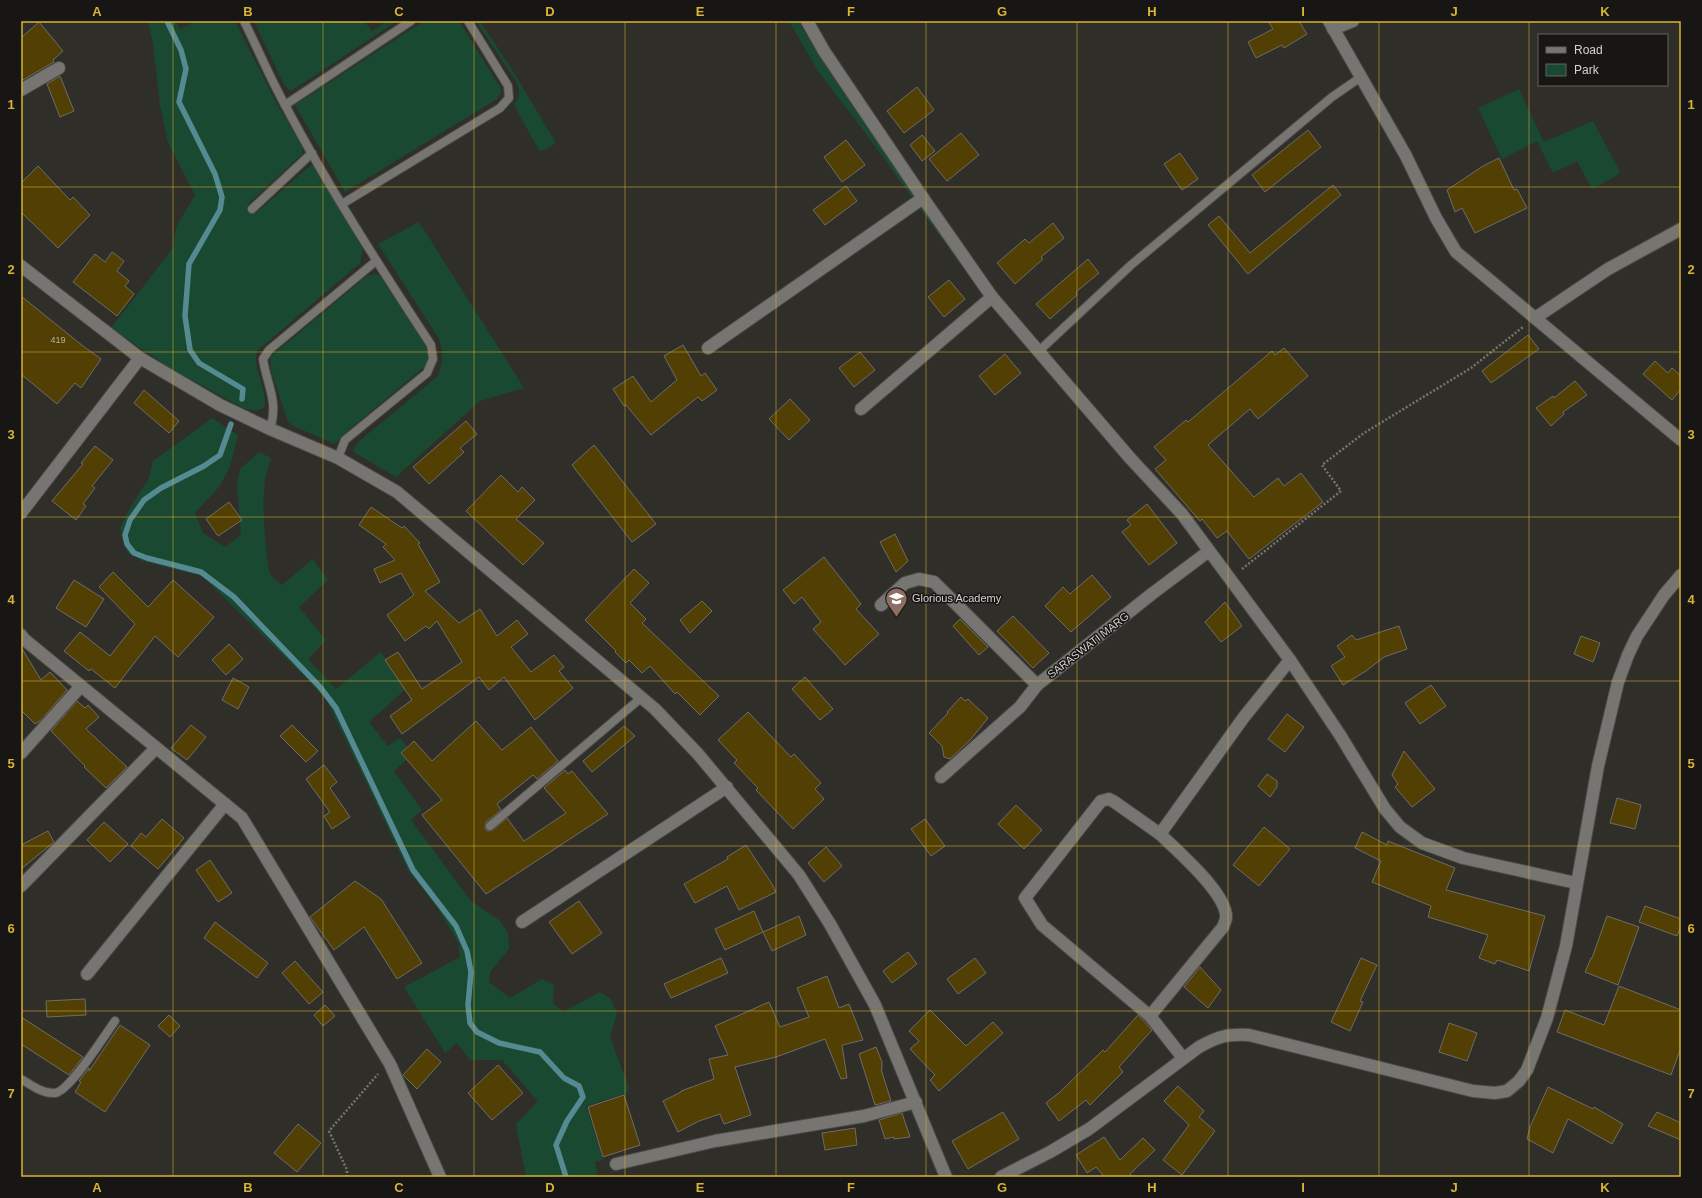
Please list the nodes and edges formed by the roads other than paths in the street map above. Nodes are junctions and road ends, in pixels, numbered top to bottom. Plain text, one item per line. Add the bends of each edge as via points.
1 (244, 21) edge
2 (411, 21) edge
3 (468, 21) edge
4 (807, 21) edge
5 (1353, 21) edge
6 (1331, 25) edge
7 (58, 68) dead end
8 (1361, 77) junction
9 (21, 90) edge
10 (285, 105) junction
11 (312, 153) junction
12 (923, 198) junction
13 (342, 204) junction
14 (252, 209) dead end
15 (1681, 229) edge
16 (376, 261) junction
17 (21, 266) edge
18 (992, 297) junction
19 (1535, 318) junction
20 (708, 348) dead end
21 (1040, 350) junction
22 (140, 358) junction
23 (861, 409) dead end
24 (270, 429) junction
25 (1681, 440) edge
26 (338, 458) junction
27 (21, 513) edge
28 (1209, 551) junction
29 (1681, 575) edge
30 (881, 605) dead end
31 (21, 635) edge
32 (1290, 660) junction
33 (1037, 685) junction
34 (80, 686) junction
35 (641, 698) junction
36 (156, 748) junction
37 (21, 753) edge
38 (941, 777) dead end
39 (727, 787) junction
40 (225, 804) junction
41 (490, 826) dead end
42 (1160, 834) junction
43 (1576, 883) junction
44 (21, 886) edge
45 (522, 922) dead end
46 (87, 974) dead end
47 (1150, 1016) junction
48 (115, 1021) dead end
49 (1183, 1058) junction
50 (21, 1079) edge
51 (916, 1102) junction
52 (616, 1164) dead end
53 (440, 1177) edge
54 (946, 1177) edge
55 (1001, 1177) edge

1 - 10 lane
2 - 10 lane
3 - 13 lane via 508,86 509,98 500,108
4 - 12 street via 824,51
5 - 6 street
6 - 8 street
7 - 9 street
8 - 19 street via 1456,252
8 - 21 lane via 1332,97 1131,265
10 - 11 lane
11 - 13 lane
11 - 14 lane
12 - 18 street
12 - 20 street
13 - 16 lane
15 - 19 street via 1608,269
16 - 24 lane via 270,350 263,359 273,399 274,417
16 - 26 lane via 431,345 433,359 427,373 345,440
17 - 22 street
18 - 21 street
18 - 23 street
19 - 25 street
21 - 28 street via 1130,458 1182,514
22 - 24 street via 220,405
22 - 27 street
24 - 26 street
26 - 35 street via 397,492
28 - 32 street
28 - 33 street, SARASWATI MARG
29 - 43 street via 1664,595 1637,636 1618,682 1598,766
30 - 33 street, SARASWATI MARG via 905,583 919,579 934,582
31 - 34 street
32 - 42 street via 1244,717
32 - 43 street via 1385,809 1400,826 1422,843 1463,858
33 - 38 street via 1020,707
34 - 36 street
34 - 37 street
35 - 39 street via 655,709
35 - 41 lane
36 - 40 street
36 - 44 street
39 - 45 street
39 - 51 street via 798,875 830,924 875,1005
40 - 46 street
40 - 53 street via 242,818 388,1062
42 - 47 street via 1203,875 1222,903 1226,918 1223,927
42 - 47 street via 1114,801 1102,801 1025,898 1042,925
43 - 49 street via 1566,946 1547,1018 1527,1070 1519,1081 1506,1091 1473,1091 1248,1035 1230,1034 1214,1039
47 - 49 street
48 - 50 lane via 64,1089 56,1093 43,1092
49 - 55 street via 1089,1129
51 - 52 street via 864,1116 715,1141
51 - 54 street

